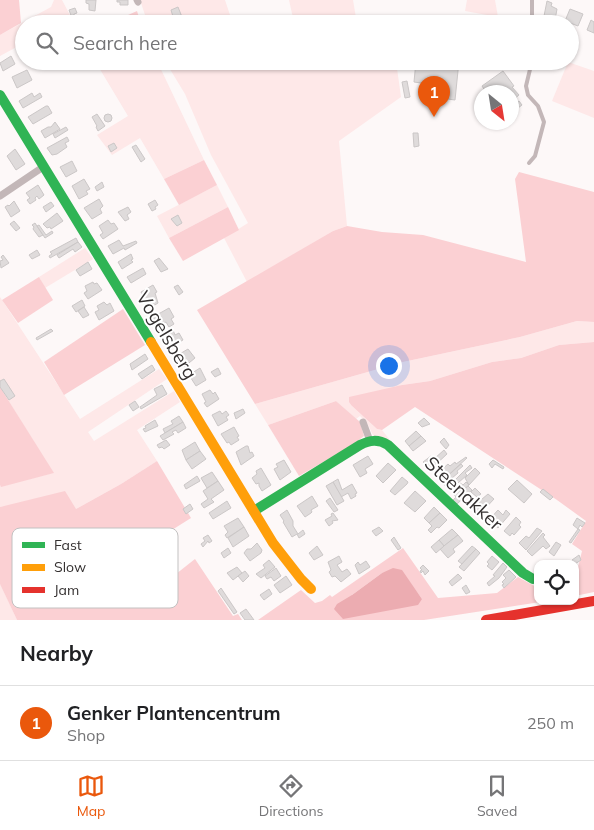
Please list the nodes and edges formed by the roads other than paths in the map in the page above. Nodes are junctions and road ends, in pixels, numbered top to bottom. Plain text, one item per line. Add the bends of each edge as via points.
1 (532, 0) edge
2 (532, 15) edge
3 (530, 70) edge
4 (0, 95) edge
5 (529, 163) dead end
6 (43, 167) junction
7 (0, 196) edge
8 (363, 422) dead end
9 (370, 440) junction
10 (254, 511) junction
11 (533, 579) dead end
12 (311, 589) dead end
13 (594, 602) edge
14 (486, 620) edge

1 - 2 lane
3 - 5 lane via 526,86 528,95 538,106 544,122 535,156
4 - 6 main road, Vogelsberg
6 - 7 street
6 - 10 main road, Vogelsberg
8 - 9 street
9 - 10 main road
9 - 11 main road, Steenakker via 388,445
10 - 12 main road, Vogelsberg via 278,549
13 - 14 main road

